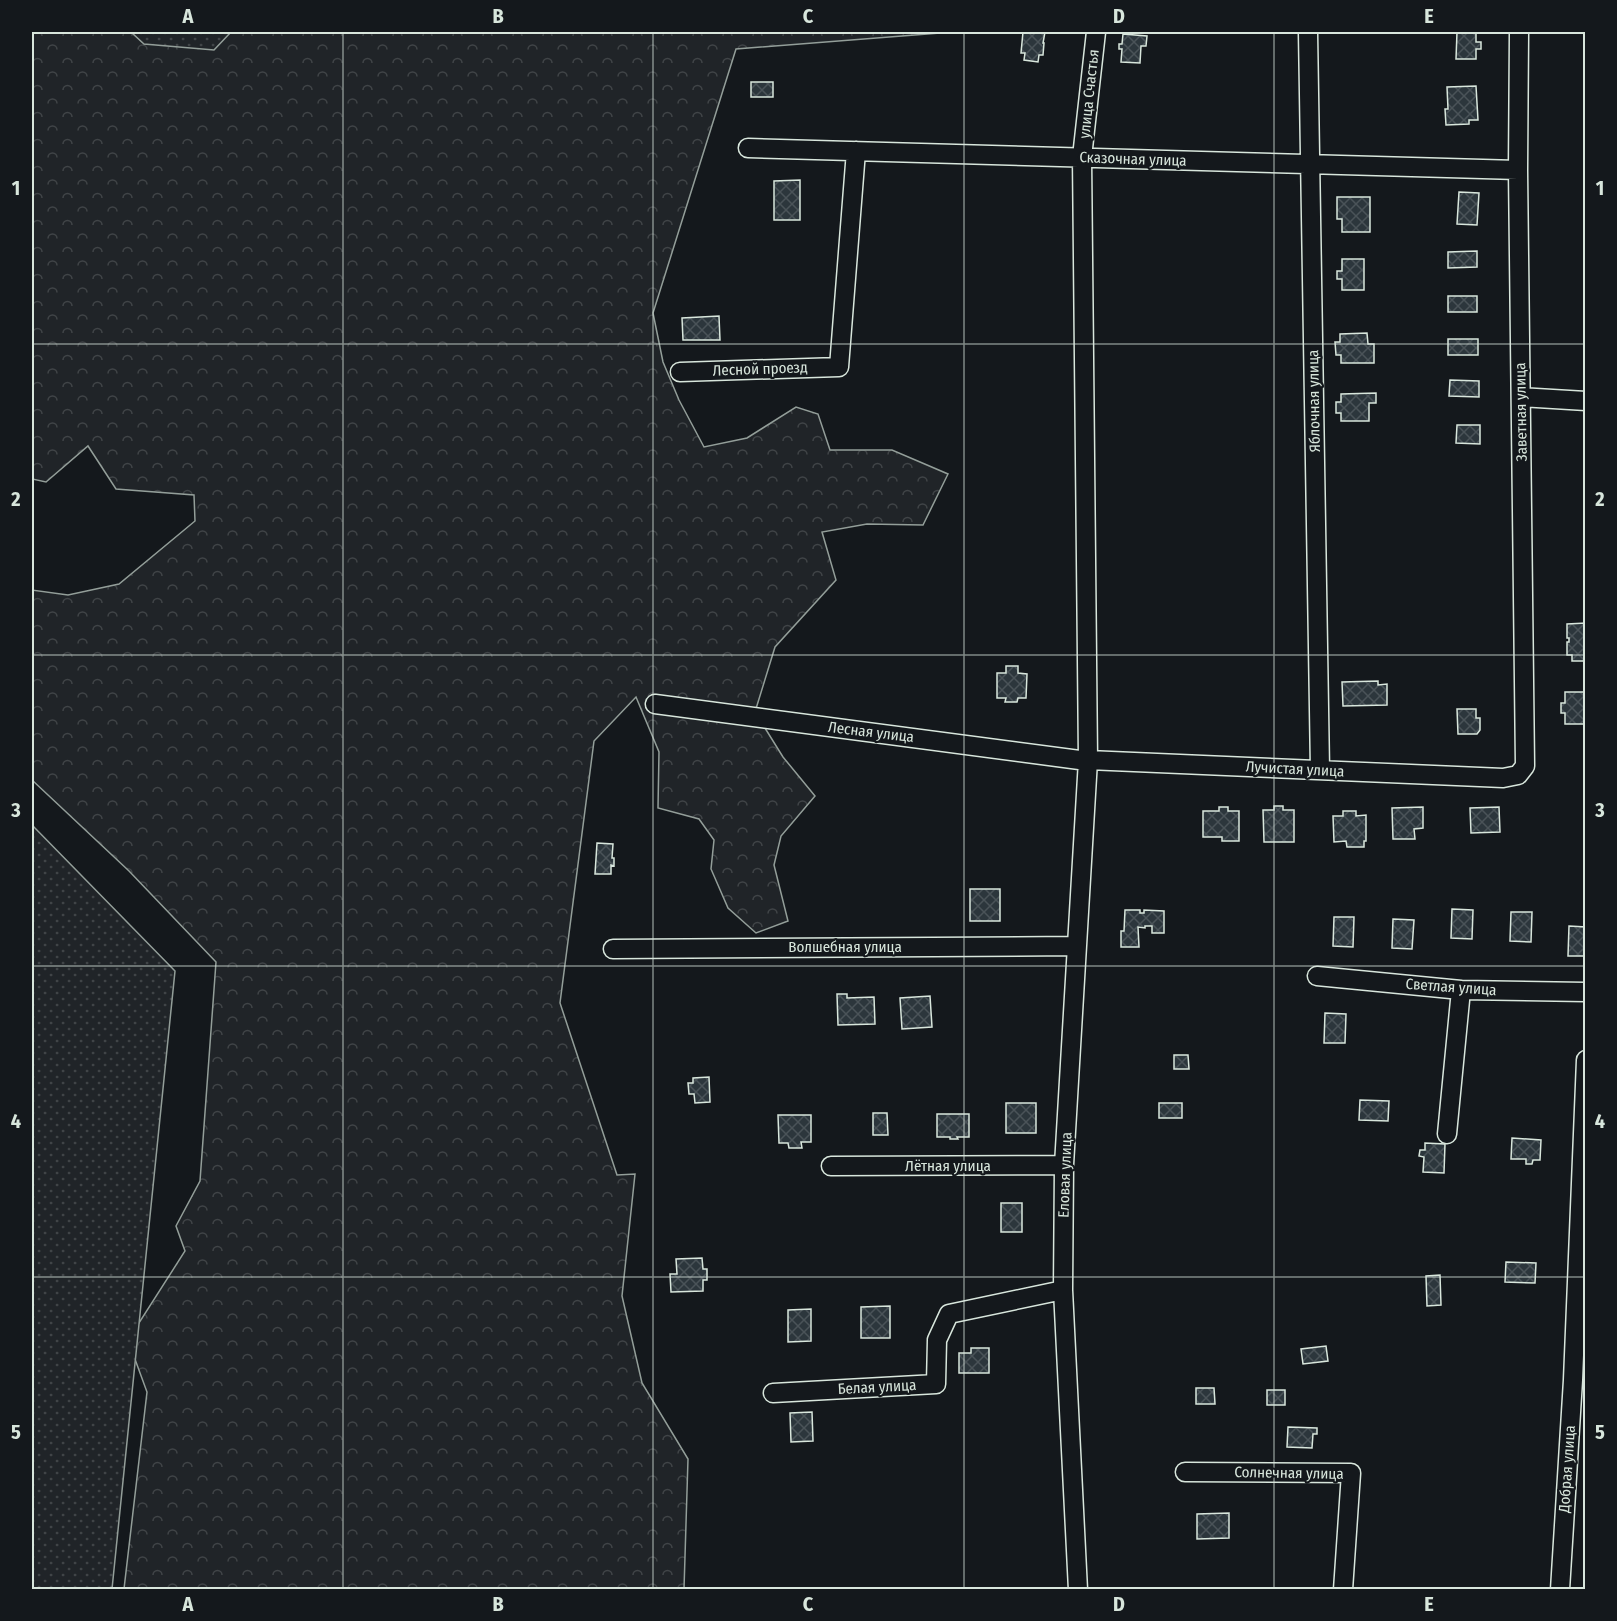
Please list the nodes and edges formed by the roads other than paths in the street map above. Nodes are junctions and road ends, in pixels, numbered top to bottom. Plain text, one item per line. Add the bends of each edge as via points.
1 (1096, 32) edge
2 (1308, 32) edge
3 (1519, 32) edge
4 (748, 148) dead end
5 (856, 151) junction
6 (1082, 157) junction
7 (1310, 164) junction
8 (1518, 170) junction
9 (680, 372) dead end
10 (1521, 397) junction
11 (1586, 401) edge
12 (655, 704) dead end
13 (1087, 760) junction
14 (1320, 770) junction
15 (1503, 778) joint
16 (1077, 946) junction
17 (613, 949) dead end
18 (1317, 976) dead end
19 (1461, 990) junction
20 (1586, 992) edge
21 (1586, 1060) edge
22 (1447, 1134) dead end
23 (1064, 1165) junction
24 (831, 1166) dead end
25 (1063, 1290) junction
26 (1579, 1380) edge
27 (772, 1393) dead end
28 (1185, 1472) dead end
29 (1078, 1590) edge
30 (1343, 1590) edge
31 (1560, 1590) edge

1 - 6 street, улица Счастья
2 - 7 street, Яблочная улица
3 - 8 street, Заветная улица
4 - 5 street, Сказочная улица
5 - 6 street, Сказочная улица
5 - 9 street, Лесной проезд via 839,367
6 - 7 street, Сказочная улица
6 - 13 street, улица Счастья
7 - 8 street, Сказочная улица
7 - 14 street, Яблочная улица
8 - 10 street, Заветная улица
10 - 11 street
10 - 15 street, Заветная улица via 1525,766 1518,775
12 - 13 street, Лесная улица
13 - 14 street, Лучистая улица
13 - 16 street, Еловая улица
14 - 15 street, Лучистая улица
16 - 17 street, Волшебная улица
16 - 23 street, Еловая улица
18 - 19 street, Светлая улица
19 - 20 street, Светлая улица
19 - 22 street
21 - 26 street, Добрая улица
23 - 24 street, Лётная улица
23 - 25 street, Еловая улица
25 - 27 street, Белая улица via 949,1314 937,1340 936,1384
25 - 29 street, Еловая улица
26 - 31 street, Добрая улица
28 - 30 street, Солнечная улица via 1351,1473

